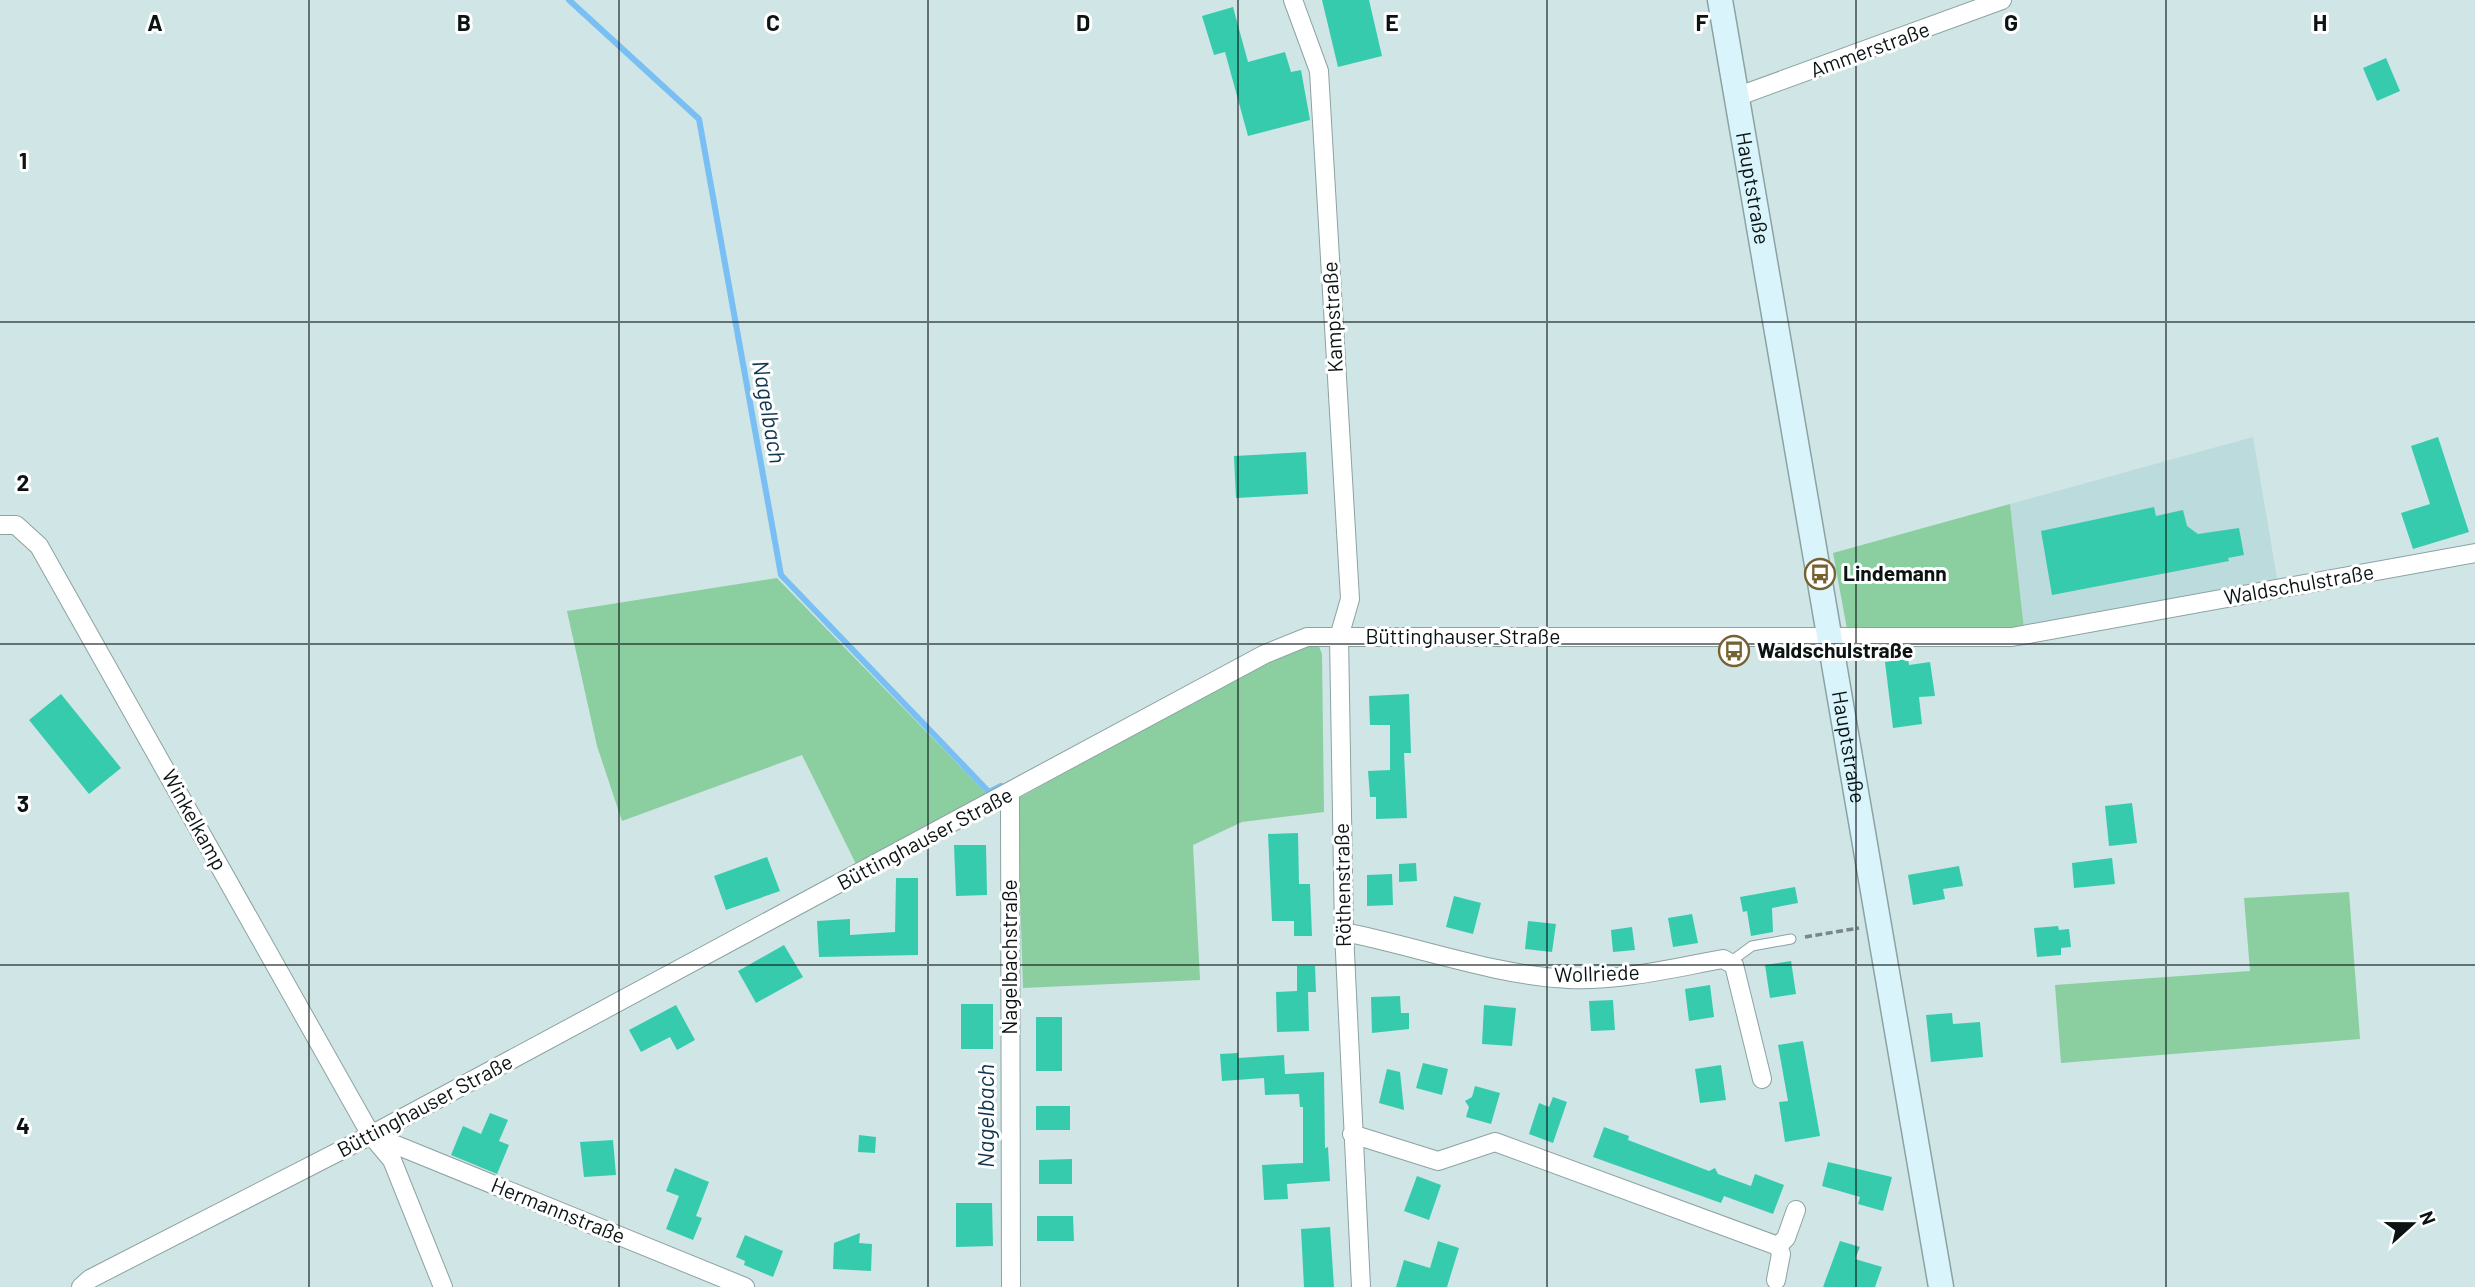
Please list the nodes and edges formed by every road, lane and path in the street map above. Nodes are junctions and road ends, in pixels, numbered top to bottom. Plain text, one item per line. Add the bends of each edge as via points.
1 (1293, 0) edge
2 (1720, 0) edge
3 (2002, 0) edge
4 (1737, 97) junction
5 (0, 525) edge
6 (2475, 554) edge
7 (1830, 636) junction
8 (1339, 637) junction
9 (1010, 794) junction
10 (1879, 925) junction
11 (1343, 932) junction
12 (1791, 939) joint
13 (1730, 962) junction
14 (1762, 1079) dead end
15 (1352, 1134) junction
16 (371, 1135) junction
17 (1796, 1210) dead end
18 (1779, 1246) junction
19 (1776, 1280) dead end
20 (81, 1287) edge
21 (443, 1287) edge
22 (745, 1287) edge
23 (1011, 1287) edge
24 (1361, 1287) edge
25 (1941, 1287) edge

1 - 8 street, Kampstraße via 1319,71 1350,599
2 - 4 main road, Hauptstraße
3 - 4 street, Ammerstraße
4 - 7 main road, Hauptstraße
5 - 16 street, Winkelkamp via 16,526 39,546
6 - 7 street, Waldschulstraße via 2012,637
7 - 8 street, Büttinghauser Straße
7 - 10 main road, Hauptstraße
8 - 9 street, Büttinghauser Straße via 1307,638 1265,654
8 - 11 street, Röthenstraße
9 - 16 street, Büttinghauser Straße
9 - 23 street, Nagelbachstraße
10 - 12 path
10 - 25 main road, Hauptstraße
11 - 13 street, Wollriede via 1527,974 1570,979 1625,976 1723,958
11 - 15 street, Röthenstraße
12 - 13 lane via 1752,946
13 - 14 street
15 - 18 street via 1438,1161 1495,1142
15 - 24 street, Röthenstraße
16 - 20 street, Büttinghauser Straße
16 - 21 street, Winkelkamp via 392,1160
16 - 22 street, Hermannstraße
17 - 18 street
18 - 19 street

